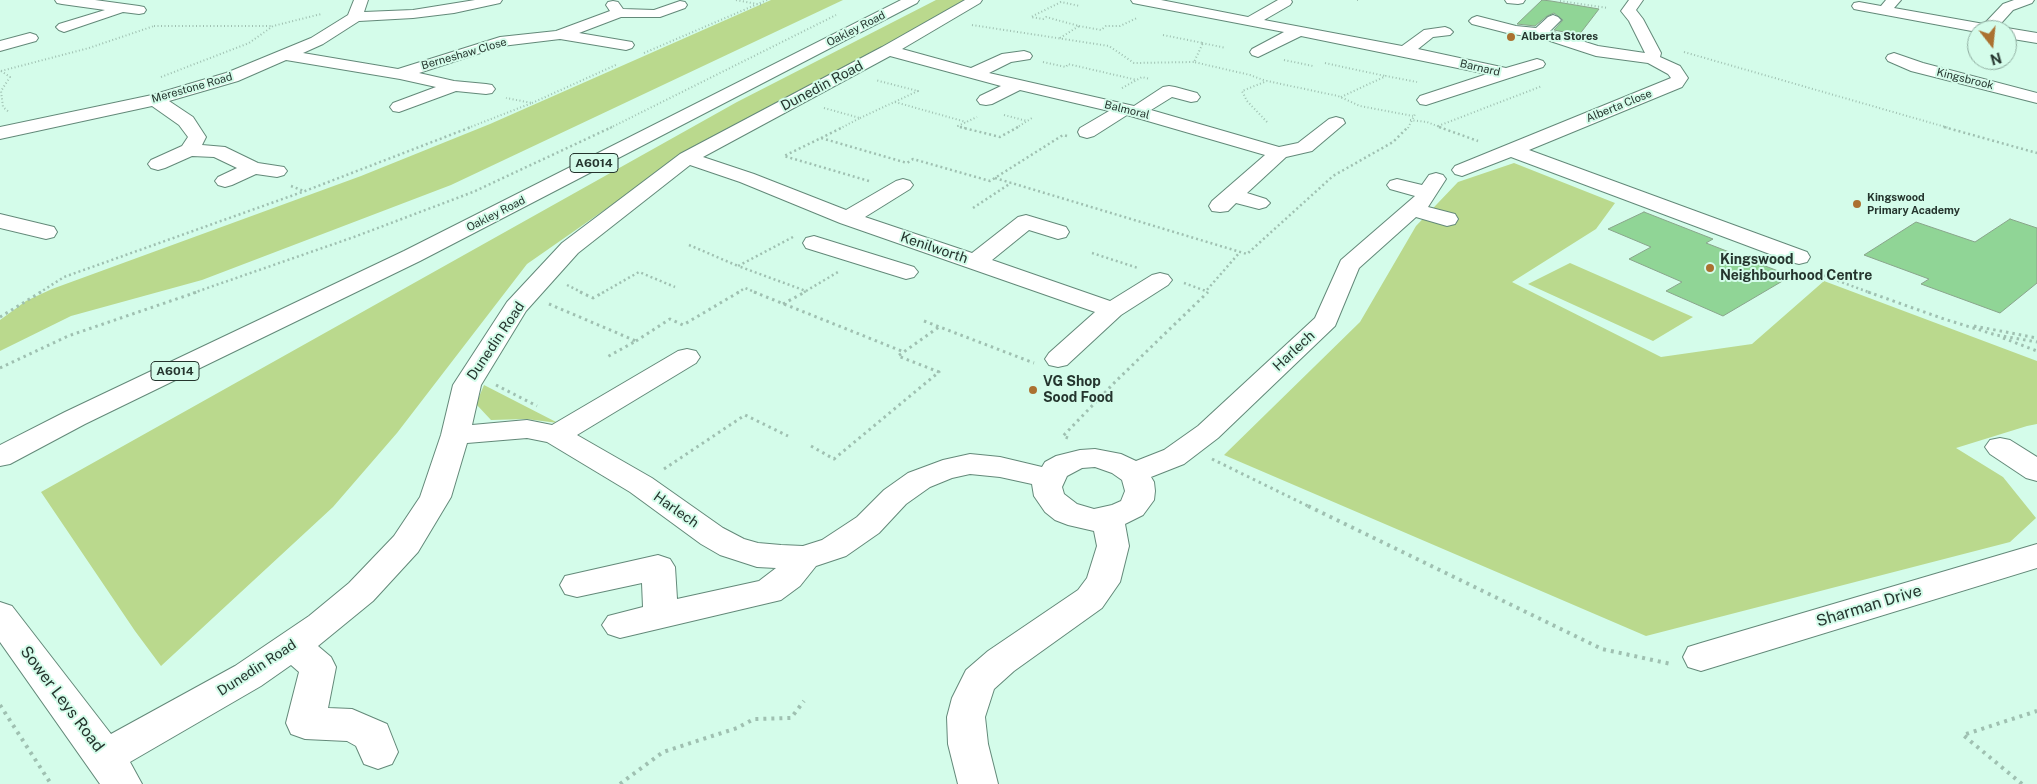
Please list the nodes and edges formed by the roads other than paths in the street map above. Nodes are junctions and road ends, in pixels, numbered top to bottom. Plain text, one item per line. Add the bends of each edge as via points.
1 (62, 0) edge
2 (494, 0) edge
3 (912, 0) edge
4 (976, 0) edge
5 (1512, 0) edge
6 (1518, 0) edge
7 (2027, 0) edge
8 (1145, 1) edge
9 (1284, 2) dead end
10 (680, 5) dead end
11 (1632, 6) edge
12 (1859, 6) dead end
13 (1889, 6) edge
14 (359, 7) edge
15 (454, 9) junction
16 (471, 14) dead end
17 (1553, 20) dead end
18 (1998, 20) edge
19 (1477, 21) dead end
20 (1250, 22) junction
21 (1967, 25) edge
22 (64, 26) dead end
23 (1299, 30) junction
24 (1445, 32) dead end
25 (1540, 33) junction
26 (559, 35) junction
27 (2017, 35) edge
28 (30, 38) dead end
29 (2037, 38) edge
30 (0, 46) edge
31 (626, 46) dead end
32 (888, 50) junction
33 (1405, 51) junction
34 (1258, 52) dead end
35 (286, 55) junction
36 (1024, 56) dead end
37 (1652, 58) junction
38 (1894, 58) dead end
39 (1537, 64) dead end
40 (1506, 73) junction
41 (399, 74) junction
42 (973, 74) junction
43 (1010, 83) junction
44 (454, 86) junction
45 (486, 89) road end
46 (1435, 93) road end
47 (1191, 97) dead end
48 (2037, 98) edge
49 (155, 100) junction
50 (991, 106) road end
51 (399, 107) dead end
52 (1131, 110) junction
53 (1336, 123) dead end
54 (1087, 132) road end
55 (0, 133) edge
56 (189, 150) junction
57 (1509, 151) junction
58 (1279, 153) junction
59 (688, 158) junction
60 (158, 164) dead end
61 (253, 168) junction
62 (1462, 170) dead end
63 (277, 171) dead end
64 (225, 181) dead end
65 (1396, 185) dead end
66 (899, 187) road end
67 (1425, 195) junction
68 (1258, 203) dead end
69 (848, 218) junction
70 (1447, 219) dead end
71 (0, 220) edge
72 (46, 232) dead end
73 (1058, 232) dead end
74 (896, 235) junction
75 (805, 239) road end
76 (1799, 257) road end
77 (862, 258) junction
78 (975, 262) junction
79 (906, 272) dead end
80 (1160, 280) dead end
81 (1112, 310) junction
82 (660, 357) road end
83 (1058, 360) road end
84 (75, 418) junction
85 (564, 430) junction
86 (455, 435) junction
87 (0, 439) edge
88 (2000, 447) dead end
89 (0, 457) edge
90 (2037, 471) edge
91 (1133, 474) junction
92 (1049, 478) junction
93 (1108, 518) junction
94 (2037, 556) edge
95 (804, 558) junction
96 (577, 586) dead end
97 (660, 601) junction
98 (0, 615) edge
99 (620, 625) dead end
100 (292, 645) junction
101 (1701, 657) road end
102 (378, 752) dead end
103 (114, 770) edge
104 (978, 784) edge

1 - 22 street via 132,9
2 - 15 street
3 - 84 street, Oakley Road / A6014 via 412,256
4 - 32 street, Dunedin Road
5 - 6 street
7 - 18 street via 2008,7
8 - 20 street, Barnard
9 - 20 street
10 - 26 street, Berneshaw Close via 655,14 616,9
11 - 37 street via 1653,53
12 - 13 street
13 - 21 street
14 - 15 street via 412,14
14 - 35 street, Merestone Road via 317,41
15 - 16 street
17 - 25 street
19 - 25 street via 1516,31
20 - 23 street, Barnard
23 - 33 street, Barnard
23 - 34 street
24 - 33 street via 1429,33
25 - 37 street via 1596,51
26 - 31 street, Berneshaw Close
26 - 41 street, Berneshaw Close via 500,42
27 - 29 street
28 - 30 street
32 - 42 street, Balmoral
32 - 59 street, Dunedin Road
33 - 40 street, Barnard
35 - 41 street, Berneshaw Close
35 - 49 street, Merestone Road via 232,77
36 - 42 street via 1008,57
37 - 57 street, Alberta Close via 1674,70 1680,78 1676,83
38 - 48 street, Kingsbrook via 1911,66
39 - 40 street
40 - 46 street, Barnard
41 - 44 street, Berneshaw Close
42 - 43 street, Balmoral
43 - 50 street
43 - 52 street, Balmoral
44 - 45 street, Berneshaw Close
44 - 51 street
47 - 52 street via 1169,92
49 - 55 street, Merestone Road
49 - 56 street via 186,121 197,137
52 - 54 street
52 - 58 street, Balmoral
53 - 58 street, Balmoral via 1305,147
56 - 60 street
56 - 61 street via 218,151
57 - 62 street, Alberta Close
57 - 76 street
58 - 68 street, Balmoral via 1226,200
59 - 69 street, Kenilworth
59 - 86 street, Dunedin Road via 570,248 516,307 467,385
61 - 63 street
61 - 64 street
65 - 67 street
66 - 69 street
67 - 70 street
67 - 91 street, Harlech via 1349,265 1326,321 1208,432 1174,457
69 - 74 street, Kenilworth
71 - 72 street
73 - 78 street via 1026,222
74 - 77 street
74 - 78 street, Kenilworth
75 - 77 street
77 - 79 street
78 - 81 street, Kenilworth
80 - 81 street
81 - 83 street
82 - 85 street
84 - 87 street, Oakley Road / A6014
84 - 89 street, Oakley Road / A6014
85 - 86 street, Harlech via 527,429
85 - 95 street, Harlech via 732,547 757,554
86 - 100 street, Dunedin Road via 435,496 406,544 361,592
88 - 90 street
91 - 92 street via 1123,466 1095,458 1067,463
91 - 93 street via 1139,482 1138,500 1122,514
92 - 93 street via 1049,496 1066,512 1094,520
92 - 95 street, Harlech via 970,464 943,470 919,480 895,497 868,525 850,538 834,548
93 - 104 street via 1113,546 1103,582 1090,599 979,680 966,717 968,744
94 - 101 street, Sharman Drive
95 - 97 street via 788,577 769,591
96 - 97 street via 658,567
97 - 99 street
98 - 103 street, Sower Leys Road
100 - 102 street via 318,667 305,723 352,725 374,736
100 - 103 street, Dunedin Road

